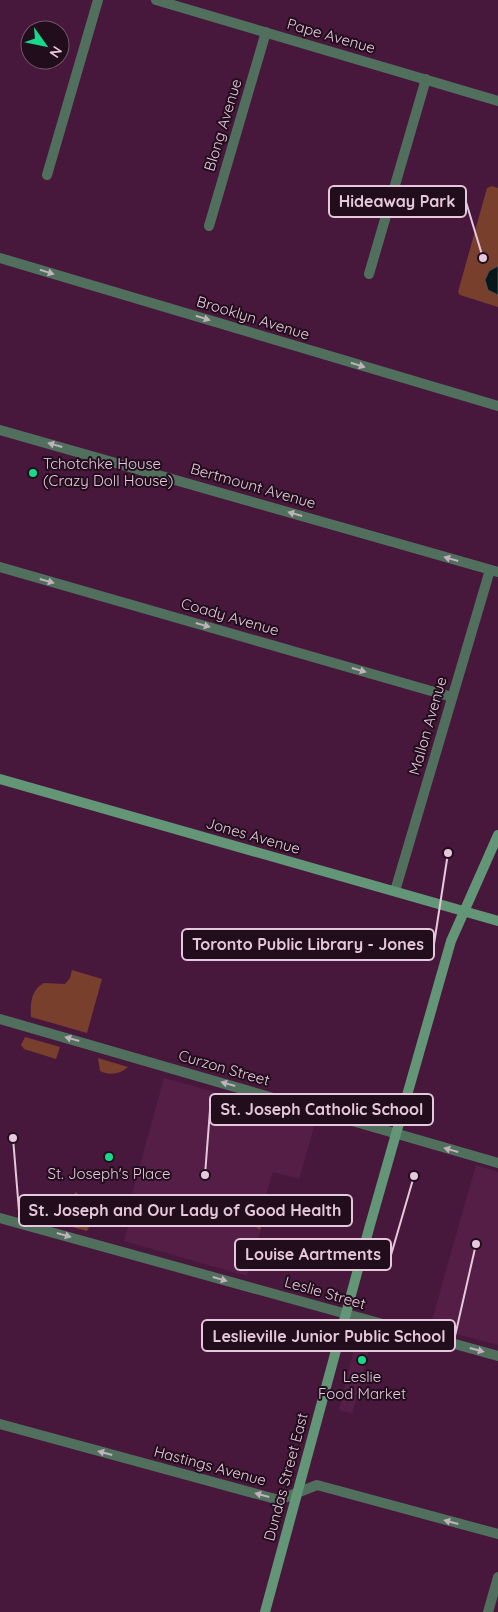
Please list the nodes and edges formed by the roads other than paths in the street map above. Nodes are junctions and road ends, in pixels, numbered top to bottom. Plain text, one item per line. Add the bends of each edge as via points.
1 (98, 0) edge
2 (156, 0) edge
3 (266, 32) junction
4 (426, 79) junction
5 (498, 101) edge
6 (47, 175) dead end
7 (209, 226) dead end
8 (0, 258) edge
9 (369, 274) dead end
10 (498, 406) edge
11 (0, 430) edge
12 (0, 567) edge
13 (494, 571) edge
14 (452, 697) junction
15 (0, 779) edge
16 (498, 835) edge
17 (395, 892) junction
18 (463, 912) junction
19 (498, 921) edge
20 (0, 1019) edge
21 (396, 1134) junction
22 (498, 1163) edge
23 (0, 1218) edge
24 (346, 1314) junction
25 (498, 1356) edge
26 (0, 1424) edge
27 (298, 1493) junction
28 (498, 1534) edge
29 (498, 1577) edge
30 (265, 1612) edge
31 (488, 1612) edge

1 - 6 street
2 - 3 street, Pape Avenue
3 - 4 street, Pape Avenue
3 - 7 street, Blong Avenue
4 - 5 street, Pape Avenue
4 - 9 street
8 -> 10 street, Brooklyn Avenue
13 -> 11 street, Bertmount Avenue
12 -> 14 street, Coady Avenue
13 - 14 street, Mallon Avenue
14 - 17 street, Mallon Avenue
15 - 17 street, Jones Avenue
16 - 18 street, Dundas Street East
17 - 18 street, Jones Avenue
18 - 19 street, Jones Avenue
18 - 21 street, Dundas Street East via 449,948
21 -> 20 street, Curzon Street
22 -> 21 street, Curzon Street
21 - 24 street, Dundas Street East
23 -> 24 street, Leslie Street
24 -> 25 street, Leslie Street
24 - 27 street, Dundas Street East
27 -> 26 street, Hastings Avenue via 279,1500
28 -> 27 street, Hastings Avenue via 317,1485
27 - 30 street, Dundas Street East
29 - 31 street

